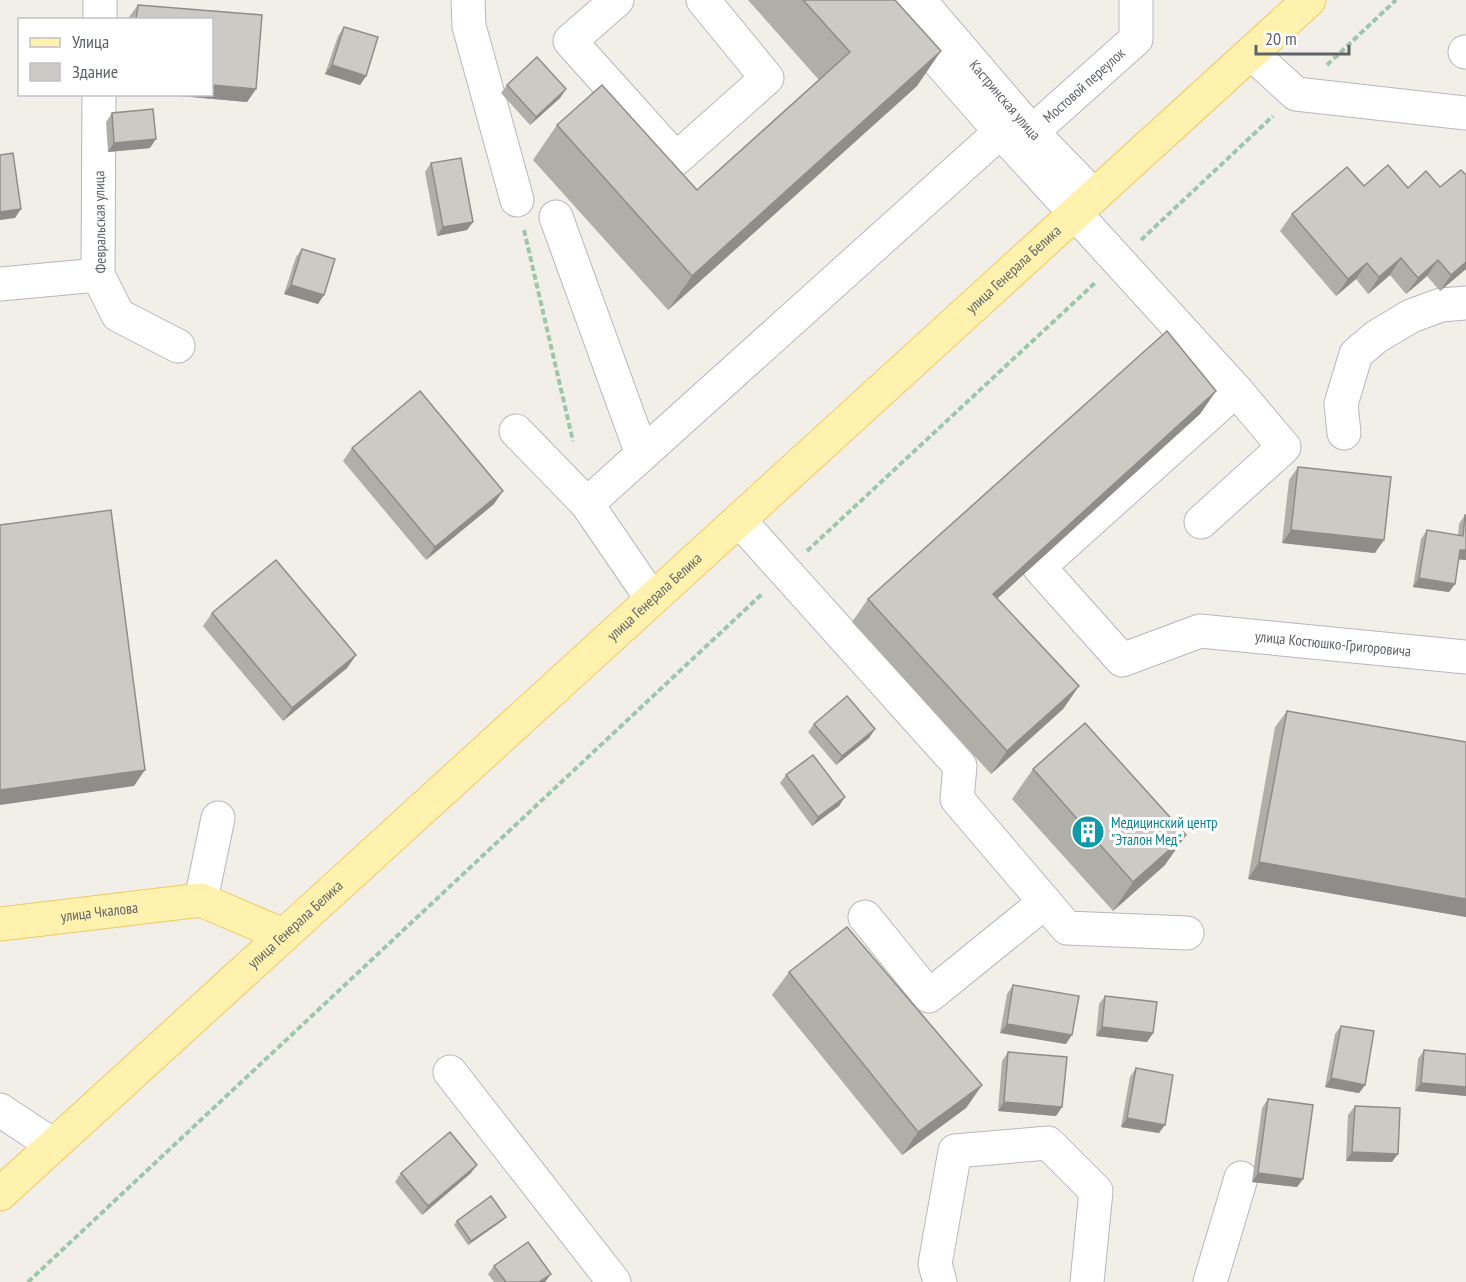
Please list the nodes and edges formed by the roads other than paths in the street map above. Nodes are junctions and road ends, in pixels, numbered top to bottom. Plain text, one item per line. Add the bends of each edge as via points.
1 (100, 0) edge
2 (468, 0) edge
3 (617, 0) edge
4 (704, 0) edge
5 (885, 0) edge
6 (920, 0) edge
7 (1136, 0) edge
8 (1309, 0) edge
9 (100, 18) edge
10 (1251, 53) junction
11 (99, 96) edge
12 (1466, 113) edge
13 (1017, 126) junction
14 (517, 200) road end
15 (1085, 204) junction
16 (556, 217) dead end
17 (98, 275) junction
18 (0, 284) edge
19 (1466, 303) edge
20 (178, 346) dead end
21 (1236, 390) junction
22 (516, 431) dead end
23 (1344, 433) dead end
24 (642, 454) junction
25 (587, 504) junction
26 (739, 520) junction
27 (1201, 522) dead end
28 (652, 599) junction
29 (1466, 657) edge
30 (218, 818) dead end
31 (201, 900) junction
32 (1045, 902) junction
33 (865, 917) dead end
34 (0, 924) edge
35 (1187, 933) dead end
36 (283, 935) junction
37 (450, 1072) dead end
38 (0, 1110) edge
39 (53, 1145) junction
40 (1241, 1178) dead end
41 (0, 1194) edge
42 (614, 1282) edge
43 (940, 1282) edge
44 (1087, 1282) edge
45 (1210, 1282) edge

1 - 9 street
2 - 14 street via 469,26
3 - 4 street via 570,40 676,159 767,78
5 - 13 street
6 - 13 street, Кастринская улица
7 - 13 street, Мостовой переулок via 1136,39
8 - 10 main road, улица Генерала Белика
10 - 12 street via 1296,94
10 - 15 main road, улица Генерала Белика
11 - 17 street, Февральская улица
13 - 15 street
13 - 24 street, Мостовой переулок
15 - 21 street via 1119,260
15 - 26 main road, улица Генерала Белика
16 - 24 street
17 - 18 street
17 - 20 street, Февральская улица via 118,315
19 - 23 street via 1441,304 1411,316 1356,354 1341,404
21 - 27 street via 1284,447
21 - 29 street, улица Костюшко-Григоровича via 1039,567 1122,660 1200,631
22 - 25 street
24 - 25 street, Мостовой переулок
25 - 28 street
26 - 28 main road, улица Генерала Белика
26 - 32 street via 960,766 957,799
28 - 36 main road, улица Генерала Белика
30 - 31 street
31 - 34 main road, улица Чкалова
31 - 36 main road
32 - 33 street via 929,996
32 - 35 street via 1067,928
36 - 39 main road, улица Генерала Белика
37 - 42 street
38 - 39 street
39 - 41 main road, улица Генерала Белика
40 - 45 street
43 - 44 street via 934,1264 955,1151 1048,1143 1096,1191

